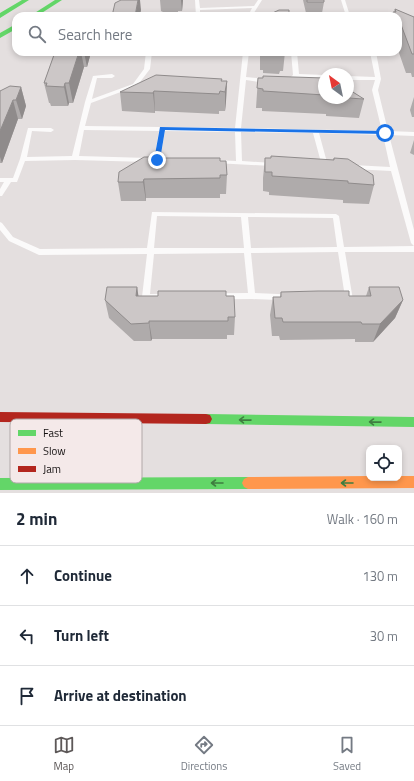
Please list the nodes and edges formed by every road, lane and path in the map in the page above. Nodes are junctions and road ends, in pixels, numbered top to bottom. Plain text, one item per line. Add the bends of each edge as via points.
1 (26, 0) edge
2 (59, 0) edge
3 (198, 0) edge
4 (260, 0) edge
5 (343, 0) edge
6 (256, 7) junction
7 (198, 9) joint
8 (40, 12) edge
9 (253, 12) edge
10 (347, 12) edge
11 (0, 16) edge
12 (12, 28) edge
13 (0, 36) edge
14 (149, 56) edge
15 (246, 56) edge
16 (294, 56) edge
17 (374, 56) edge
18 (112, 76) dead end
19 (296, 76) junction
20 (318, 77) edge
21 (244, 78) junction
22 (354, 78) edge
23 (378, 79) junction
24 (271, 81) edge
25 (285, 83) edge
26 (88, 102) junction
27 (82, 128) junction
28 (162, 129) junction
29 (238, 129) junction
30 (51, 130) dead end
31 (315, 131) junction
32 (385, 133) junction
33 (414, 134) edge
34 (75, 158) junction
35 (23, 159) junction
36 (208, 162) edge
37 (239, 163) junction
38 (278, 165) edge
39 (317, 166) edge
40 (325, 166) junction
41 (333, 167) edge
42 (348, 167) edge
43 (394, 169) junction
44 (0, 180) edge
45 (9, 180) junction
46 (0, 194) edge
47 (244, 214) junction
48 (0, 226) edge
49 (413, 239) edge
50 (340, 249) junction
51 (414, 249) edge
52 (248, 250) junction
53 (150, 251) junction
54 (252, 296) junction
55 (0, 417) edge
56 (414, 422) edge
57 (414, 482) edge
58 (0, 484) edge

1 - 11 main road
2 - 8 main road
3 - 7 lane
4 - 6 lane
5 - 10 lane
6 - 7 lane
6 - 9 lane
12 - 13 main road
14 - 26 lane via 147,69 134,85
15 - 21 lane
16 - 19 lane
17 - 23 lane
18 - 26 lane via 95,76
19 - 20 lane
19 - 25 lane
21 - 24 lane
21 - 29 lane
22 - 23 lane
23 - 32 lane via 375,90
26 - 27 lane
27 - 28 lane
27 - 34 lane
28 - 29 lane
28 - 34 lane via 161,160
29 - 31 lane
29 - 37 lane
30 - 35 lane via 30,129
31 - 32 lane
31 - 40 lane
32 - 33 lane
32 - 43 lane
34 - 35 lane
35 - 45 lane via 15,180
36 - 37 lane
37 - 38 lane
39 - 40 lane
40 - 41 lane
42 - 43 lane
43 - 49 lane
44 - 45 lane
45 - 46 lane
47 - 50 lane via 336,216
47 - 52 lane
47 - 53 lane via 154,214
48 - 53 lane via 11,239 39,252
50 - 51 lane
50 - 52 lane
50 - 54 lane via 349,300
52 - 53 lane
52 - 54 lane
53 - 54 lane via 146,297
56 -> 55 main road
57 -> 58 main road

